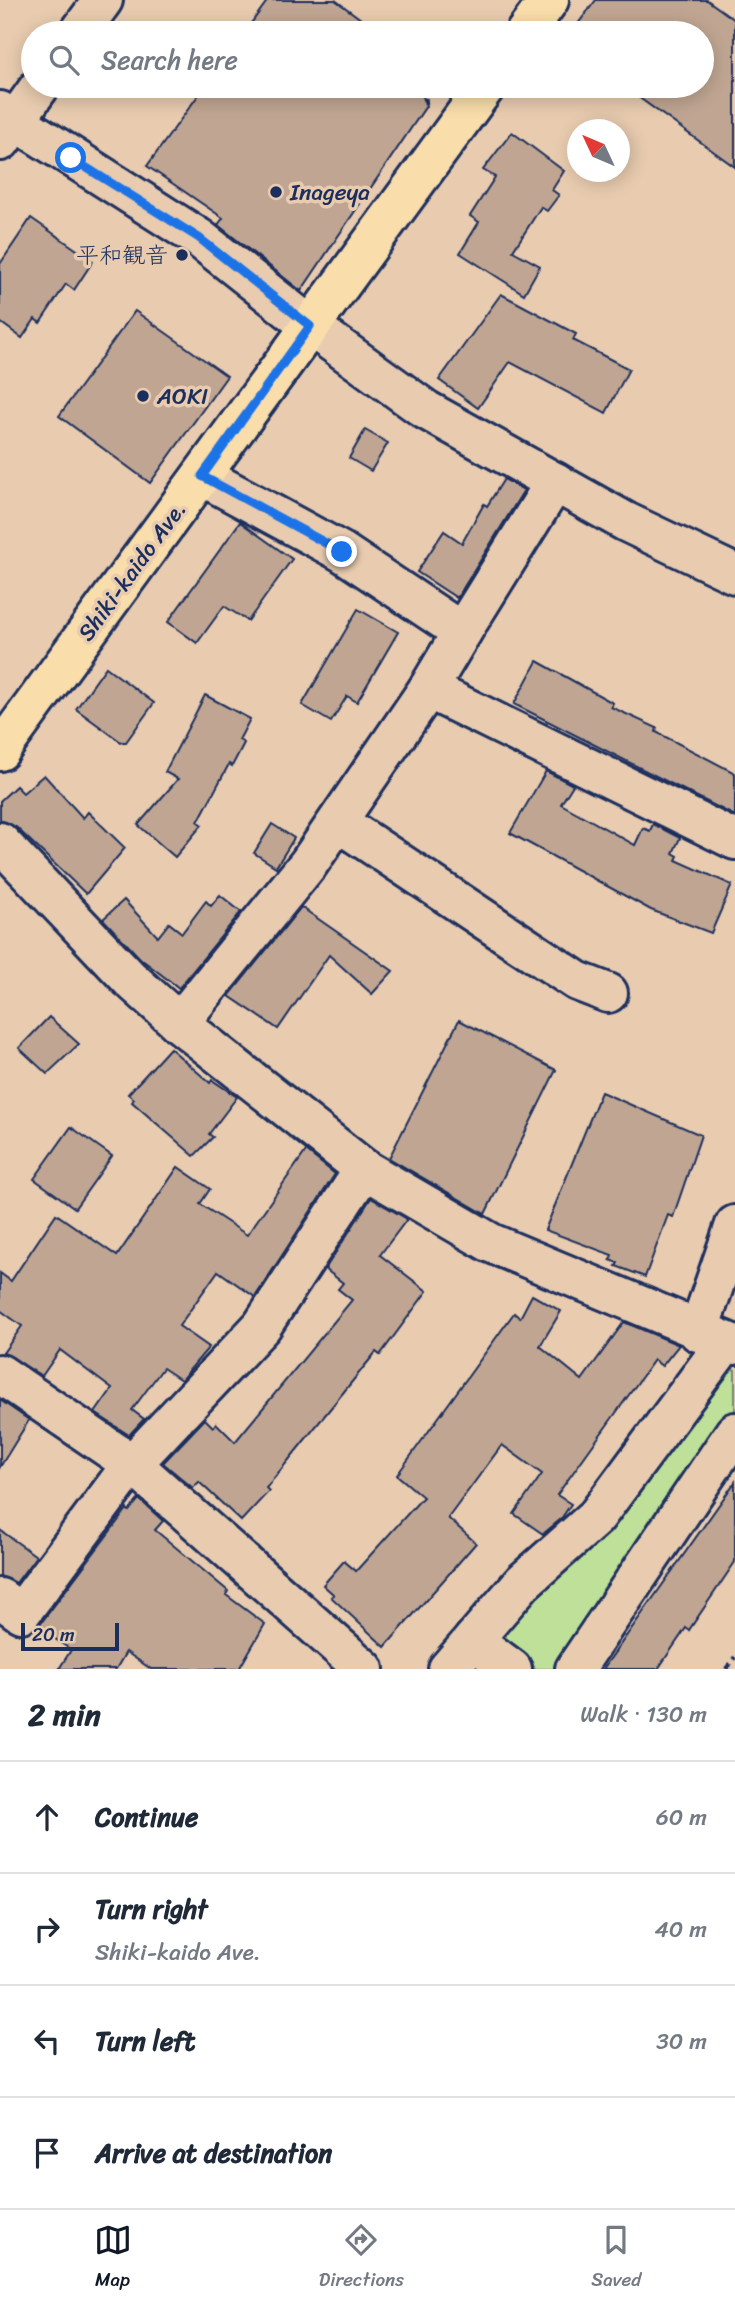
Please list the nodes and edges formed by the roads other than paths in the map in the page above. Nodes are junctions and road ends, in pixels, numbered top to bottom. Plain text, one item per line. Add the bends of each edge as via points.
1 (103, 0) edge
2 (549, 0) edge
3 (88, 21) edge
4 (534, 21) edge
5 (29, 98) edge
6 (477, 98) edge
7 (5, 125) edge
8 (310, 326) junction
9 (202, 476) junction
10 (555, 482) junction
11 (735, 574) edge
12 (462, 632) junction
13 (428, 689) junction
14 (0, 751) edge
15 (338, 822) junction
16 (735, 841) edge
17 (0, 842) edge
18 (608, 993) dead end
19 (179, 1023) junction
20 (364, 1169) junction
21 (735, 1225) edge
22 (720, 1340) edge
23 (0, 1374) edge
24 (735, 1432) edge
25 (132, 1464) junction
26 (0, 1598) edge
27 (473, 1640) junction
28 (364, 1669) edge
29 (448, 1669) edge
30 (512, 1669) edge
31 (575, 1669) edge

1 - 3 street
2 - 4 main road
5 - 7 street
6 - 8 main road, Shiki-kaido Ave.
7 - 8 street via 199,238
8 - 9 main road, Shiki-kaido Ave.
8 - 10 street via 426,410
9 - 12 street via 342,552
9 - 14 main road, Shiki-kaido Ave.
10 - 11 street
10 - 12 street
12 - 13 street
13 - 15 street
13 - 16 street
15 - 18 street via 577,981
15 - 19 street
17 - 19 street via 130,979
19 - 20 street
20 - 22 street via 491,1243
20 - 25 street via 262,1326
21 - 22 street
22 - 27 street via 596,1517 523,1582
23 - 25 street
24 - 31 street
25 - 26 street via 21,1613
25 - 28 street
27 - 29 street
27 - 30 street

